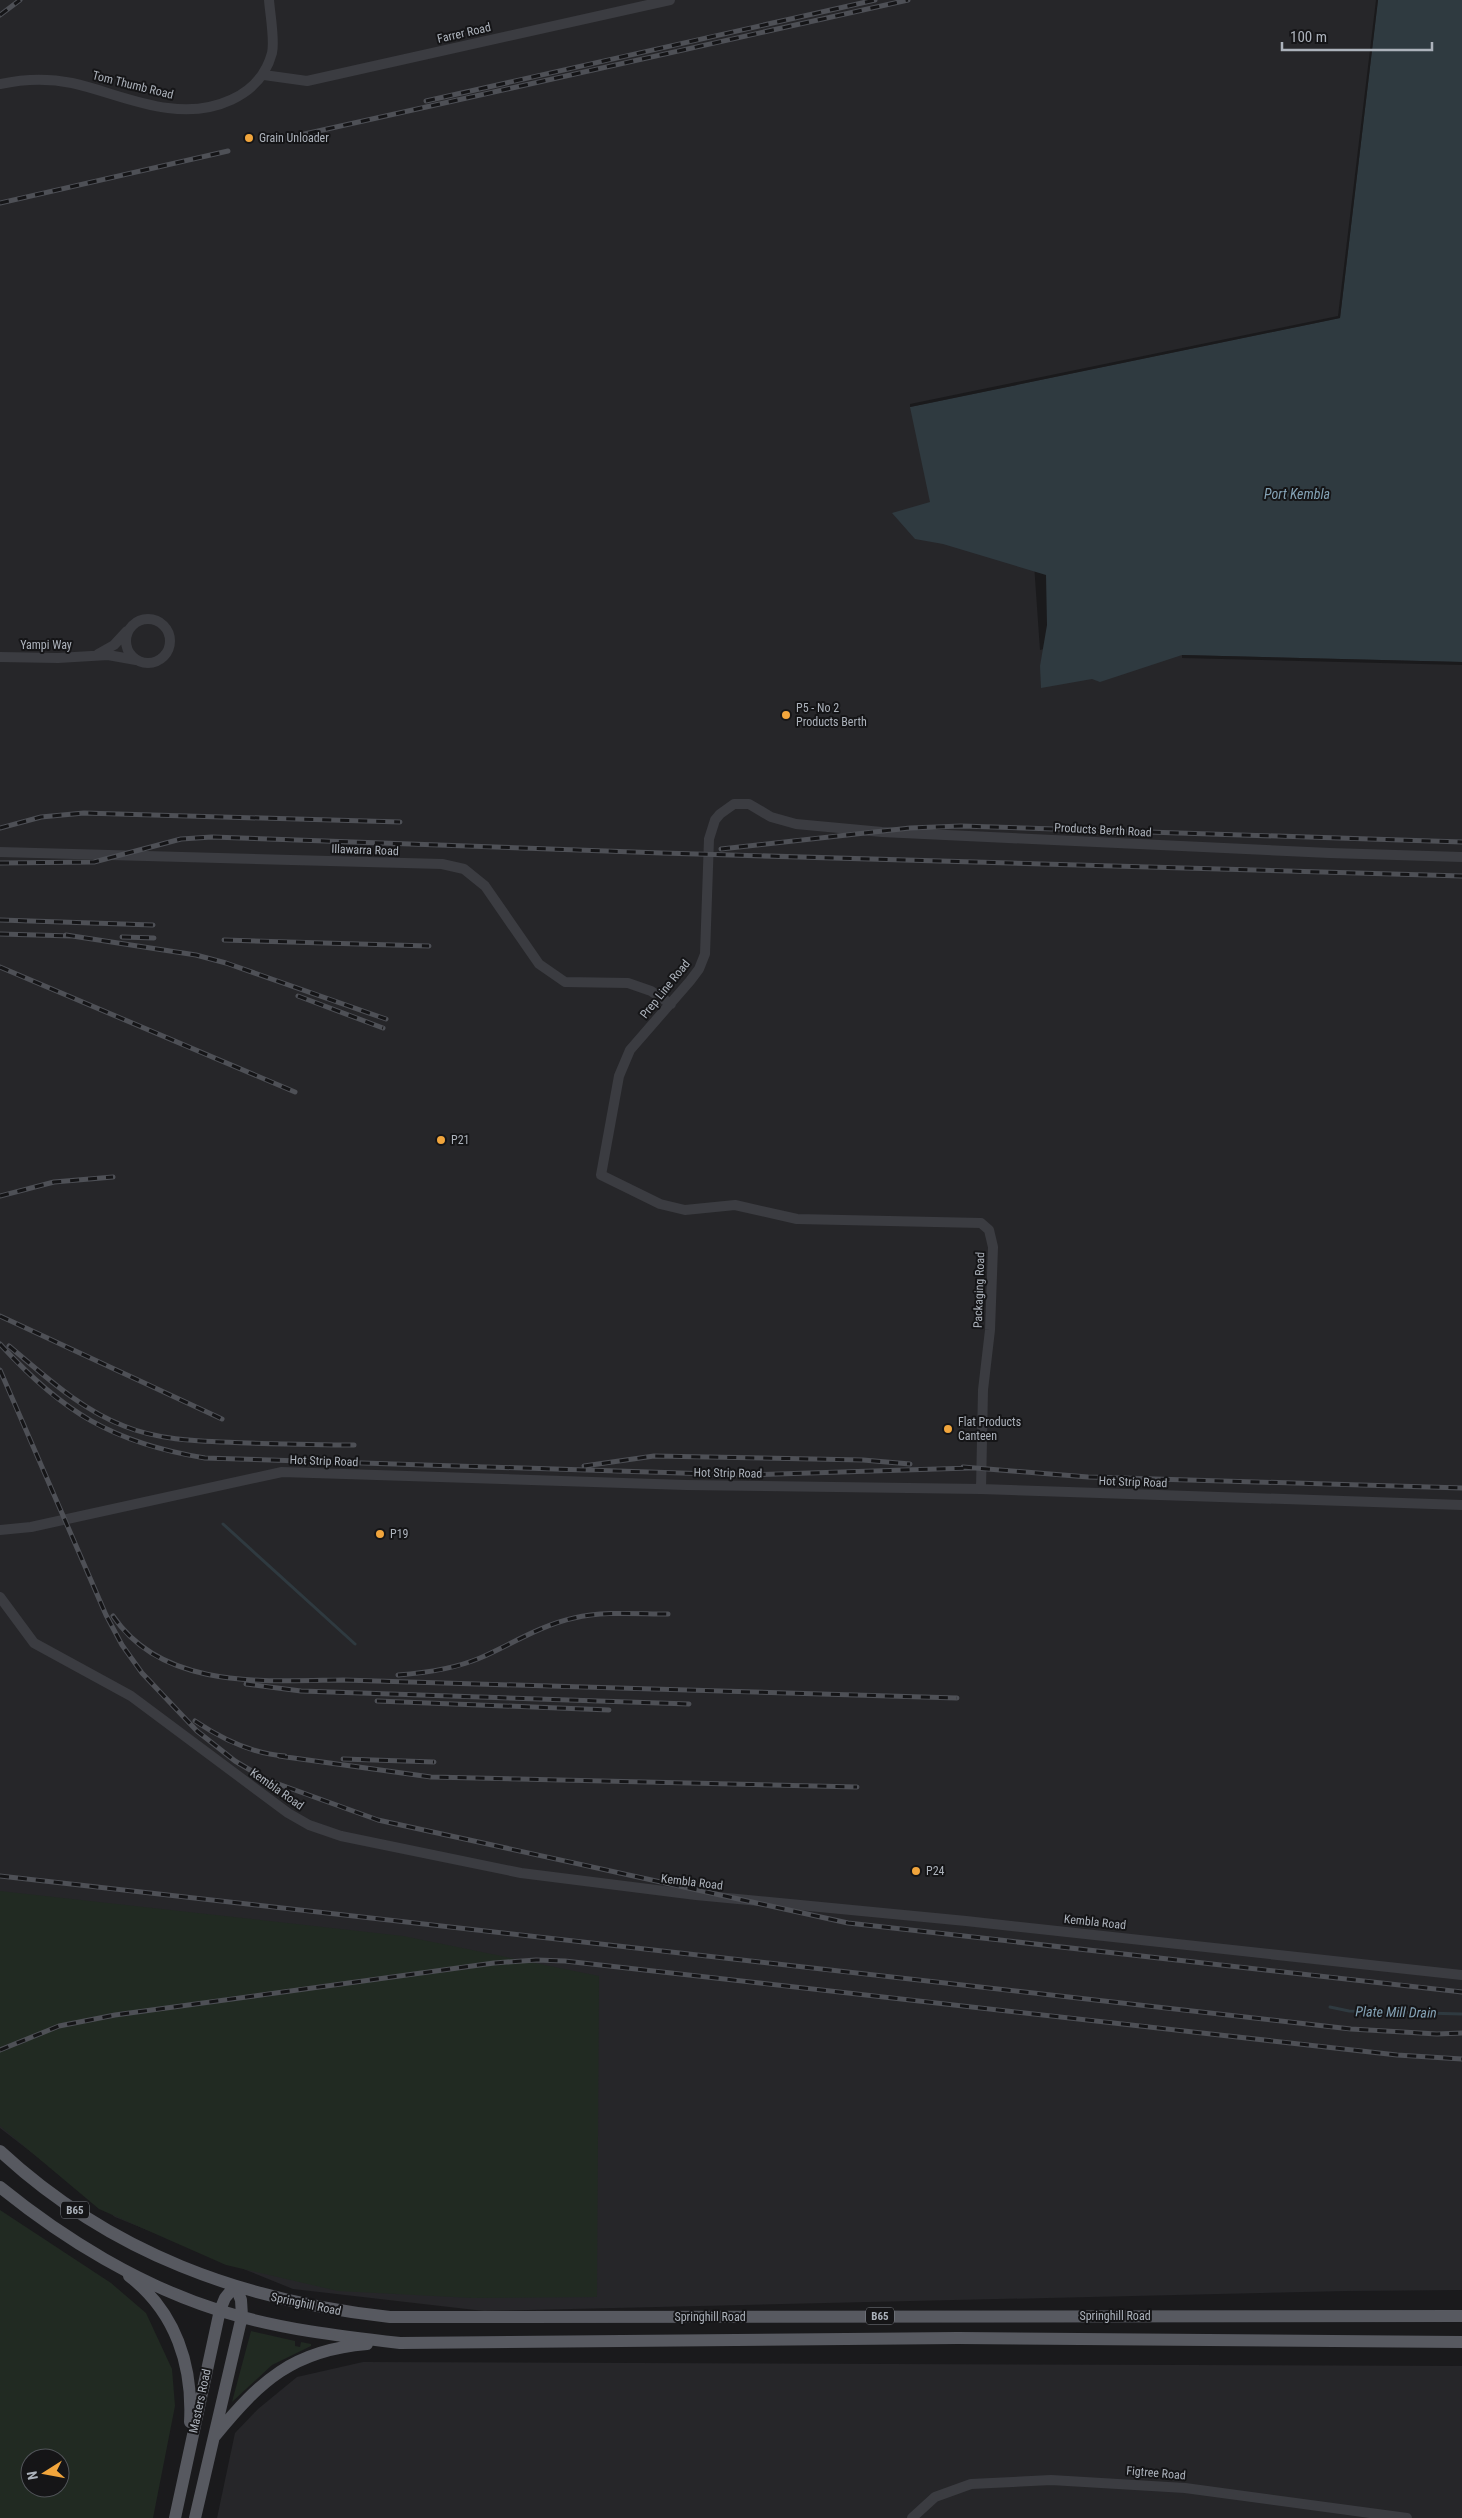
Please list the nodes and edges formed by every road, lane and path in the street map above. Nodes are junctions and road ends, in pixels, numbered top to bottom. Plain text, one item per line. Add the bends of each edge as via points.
1 (269, 0) edge
2 (670, 0) edge
3 (264, 75) junction
4 (0, 84) edge
5 (131, 627) junction
6 (92, 656) junction
7 (0, 657) edge
8 (140, 662) junction
9 (749, 804) joint
10 (0, 852) edge
11 (1462, 857) edge
12 (671, 1004) junction
13 (601, 1175) joint
14 (981, 1489) junction
15 (1462, 1505) edge
16 (0, 1530) edge
17 (0, 1597) edge
18 (1462, 1975) edge
19 (0, 2151) edge
20 (0, 2187) edge
21 (103, 2258) junction
22 (235, 2287) junction
23 (220, 2310) junction
24 (242, 2316) junction
25 (1462, 2316) edge
26 (400, 2342) junction
27 (1462, 2342) edge
28 (213, 2438) junction
29 (188, 2460) junction
30 (175, 2518) edge
31 (195, 2518) edge
32 (912, 2518) edge
33 (1407, 2518) edge

1 - 3 street, Tom Thumb Road via 273,51
2 - 3 street, Farrer Road via 307,81
3 - 4 street, Tom Thumb Road via 250,91 225,102 196,109 168,108 70,82 25,79
5 - 6 street, Yampi Way via 114,646
5 - 8 street via 126,636 127,646 131,655
5 - 8 street, Yampi Way via 139,620 154,619 165,626 171,636 169,650 163,658 149,663
6 - 7 street, Yampi Way
6 - 8 street, Yampi Way via 108,655
9 - 11 street, Products Berth Road via 771,817 796,824 882,832
9 - 12 street, Prep Line Road via 734,804 727,808 712,828 708,854 705,954 699,969
10 - 12 street, Illawarra Road via 442,864 464,869 485,886 539,964 565,982 628,983 651,991
12 - 13 street, Prep Line Road via 630,1050 619,1076
13 - 14 street, Packaging Road via 671,1208 685,1210 735,1205 798,1219 980,1224 989,1230 993,1247 990,1330 983,1390
14 - 15 street, Hot Strip Road
14 - 16 street, Hot Strip Road via 686,1485 282,1472 31,1527
17 - 18 street, Kembla Road via 34,1643 131,1696 288,1813 309,1825 341,1836 499,1870 652,1890 966,1920
19 - 22 main road, Springhill Road / B65 via 49,2194 123,2240
20 - 21 main road, Springhill Road / B65 via 28,2210
21 - 23 main road, Springhill Road / B65 via 144,2279
21 - 29 main road via 145,2291 170,2322 181,2345 190,2382
22 - 23 main road, Masters Road
22 - 24 main road, Masters Road via 241,2300
22 - 25 main road, Springhill Road / B65 via 305,2306 390,2317
23 - 24 main road, Springhill Road / B65
23 - 29 main road, Masters Road
24 - 26 main road, Springhill Road / B65 via 303,2330
24 - 28 main road, Masters Road
26 - 27 main road, Springhill Road / B65 via 958,2338
26 - 28 main road via 334,2348 290,2364 259,2386
28 - 31 main road, Masters Road
29 - 30 main road, Masters Road
32 - 33 street, Figtree Road via 935,2497 971,2484 1051,2480 1186,2488

